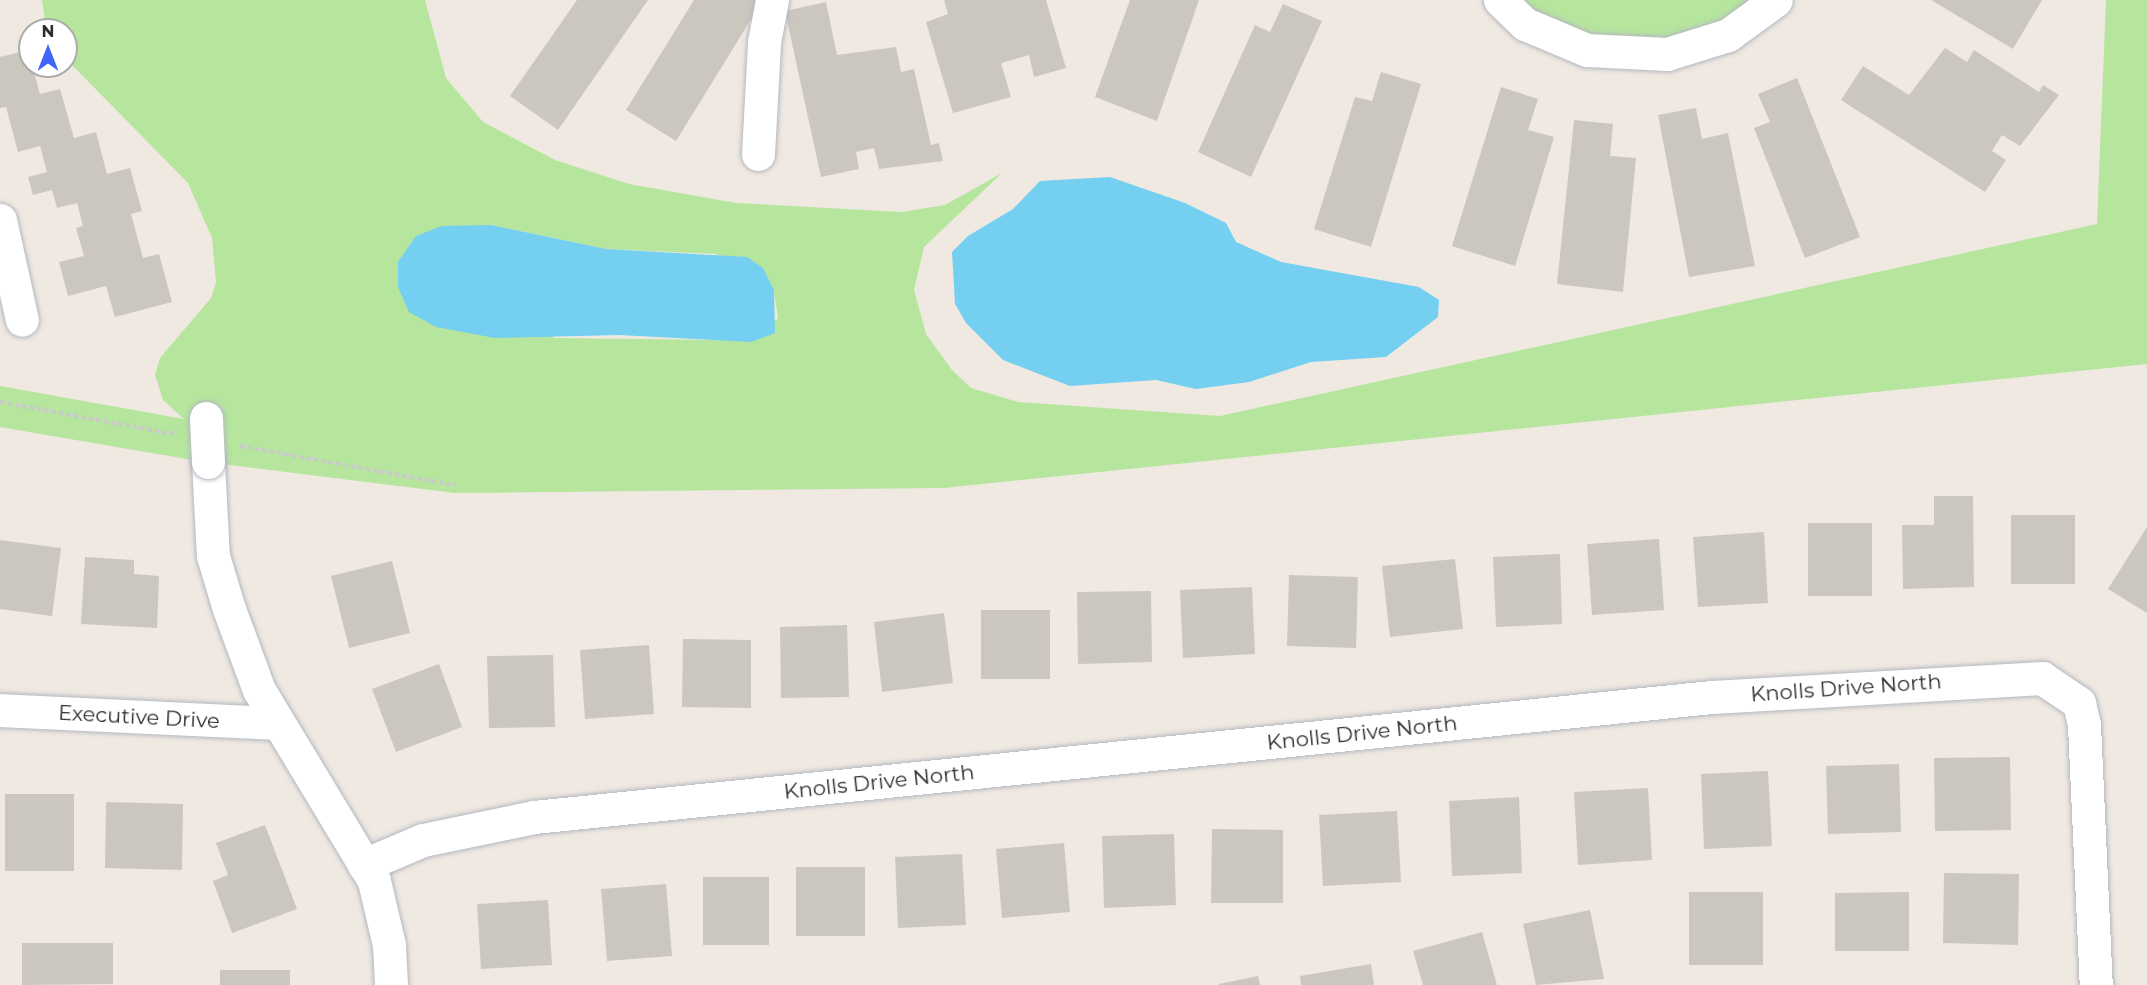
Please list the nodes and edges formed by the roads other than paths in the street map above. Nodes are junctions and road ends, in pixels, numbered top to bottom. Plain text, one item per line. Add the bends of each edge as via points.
1 (772, 0) edge
2 (1500, 0) edge
3 (1776, 0) edge
4 (758, 154) dead end
5 (0, 220) edge
6 (22, 320) dead end
7 (206, 411) dead end
8 (0, 710) edge
9 (278, 723) junction
10 (364, 865) junction
11 (391, 985) edge
12 (2096, 985) edge

1 - 4 street via 764,42
2 - 3 street via 1525,24 1587,51 1667,54 1728,35
5 - 6 street
7 - 9 street, bridge via 213,556 259,690
8 - 9 street, Executive Drive
9 - 10 street
10 - 11 street via 374,881 389,945
10 - 12 street, Knolls Drive North via 423,840 534,817 1712,697 2042,678 2079,703 2085,725

